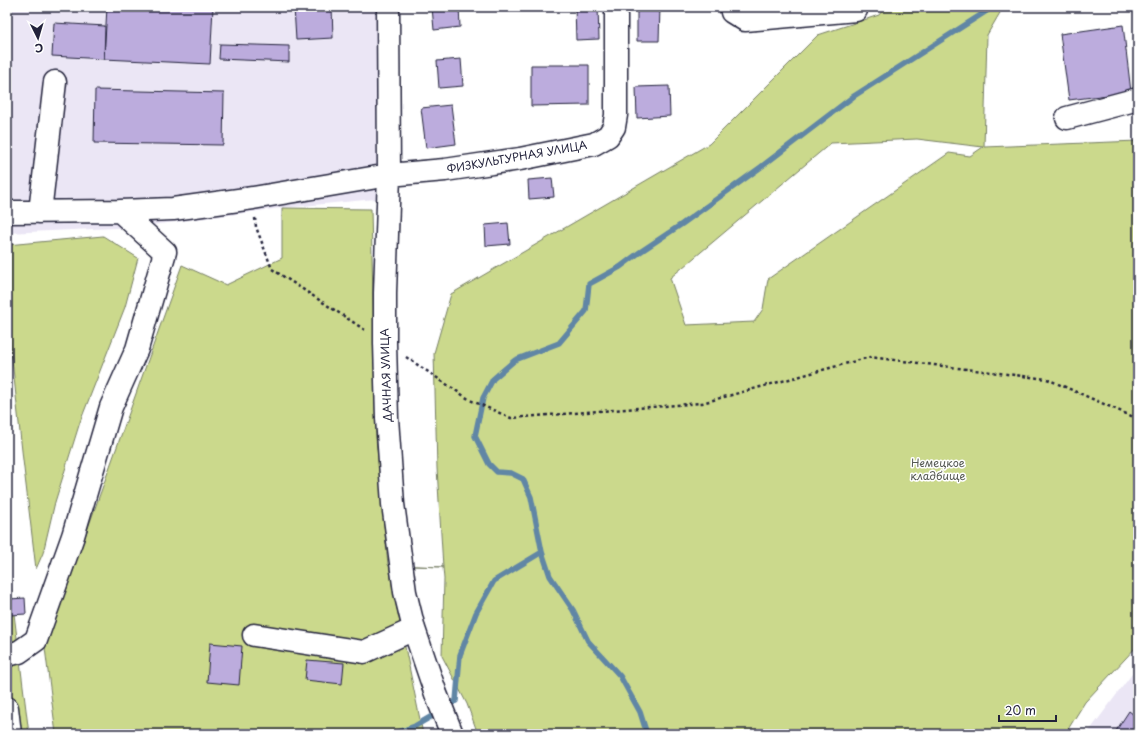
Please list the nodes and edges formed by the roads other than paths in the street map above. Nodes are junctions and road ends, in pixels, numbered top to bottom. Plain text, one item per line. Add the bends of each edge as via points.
1 (388, 7) edge
2 (616, 7) edge
3 (731, 7) edge
4 (856, 10) dead end
5 (55, 82) dead end
6 (1138, 99) edge
7 (1067, 118) dead end
8 (389, 175) junction
9 (120, 211) junction
10 (7, 212) edge
11 (40, 212) junction
12 (414, 629) junction
13 (254, 635) dead end
14 (7, 655) edge
15 (7, 708) edge
16 (9, 734) edge
17 (452, 734) edge

1 - 8 street, ДАЧНАЯ УЛИЦА
2 - 8 street, ФИЗКУЛЬТУРНАЯ УЛИЦА via 616,115 614,127 608,136 594,144 520,159
3 - 4 street via 732,12 745,20
5 - 11 street
6 - 7 street
8 - 9 street, ФИЗКУЛЬТУРНАЯ УЛИЦА via 173,209
8 - 12 street, ДАЧНАЯ УЛИЦА via 384,293 387,418 392,504 405,592
9 - 11 street, ФИЗКУЛЬТУРНАЯ УЛИЦА
9 - 14 street via 165,252 137,349 111,408 73,536 36,640 19,652
10 - 11 street, ФИЗКУЛЬТУРНАЯ УЛИЦА
12 - 13 street via 364,652
12 - 17 street, ДАЧНАЯ УЛИЦА
15 - 16 street

